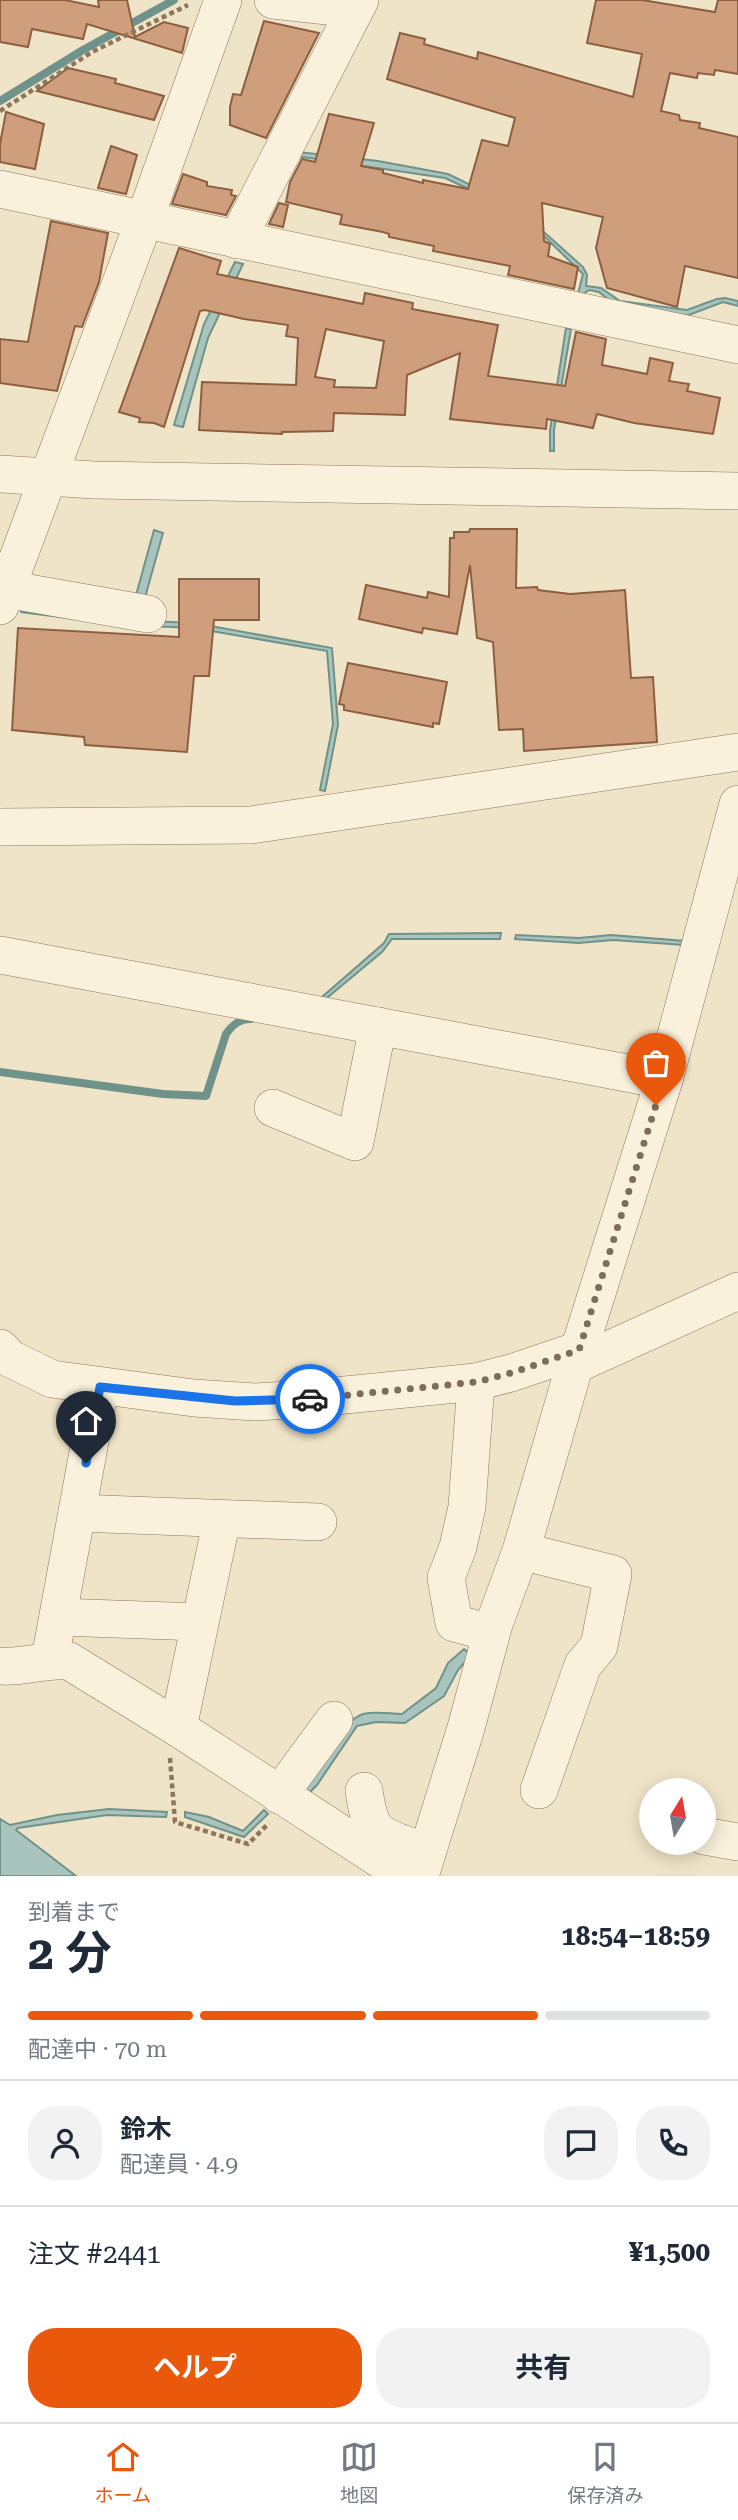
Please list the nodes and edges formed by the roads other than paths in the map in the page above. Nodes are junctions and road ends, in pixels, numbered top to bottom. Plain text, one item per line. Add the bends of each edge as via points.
1 (223, 0) edge
2 (273, 0) edge
3 (357, 5) edge
4 (0, 189) edge
5 (144, 221) junction
6 (237, 240) junction
7 (738, 345) edge
8 (0, 474) edge
9 (48, 477) junction
10 (738, 491) edge
11 (3, 597) edge
12 (148, 614) dead end
13 (738, 752) edge
14 (738, 804) edge
15 (0, 827) edge
16 (0, 955) edge
17 (378, 1027) junction
18 (664, 1080) junction
19 (273, 1108) dead end
20 (738, 1291) edge
21 (0, 1348) edge
22 (577, 1358) junction
23 (476, 1382) junction
24 (100, 1387) junction
25 (77, 1513) junction
26 (222, 1519) junction
27 (318, 1522) dead end
28 (521, 1551) junction
29 (58, 1617) junction
30 (200, 1622) junction
31 (491, 1633) junction
32 (50, 1659) junction
33 (0, 1666) edge
34 (334, 1720) dead end
35 (169, 1722) junction
36 (539, 1790) dead end
37 (364, 1791) dead end
38 (285, 1798) junction
39 (716, 1838) edge
40 (738, 1842) edge
41 (418, 1868) edge

1 - 5 street
2 - 3 street
3 - 6 street
4 - 5 street
5 - 6 street
5 - 9 street
6 - 7 street
8 - 9 street
9 - 10 street
9 - 11 street
11 - 12 street
13 - 15 street via 251,825
14 - 18 street
16 - 17 street
17 - 18 street
17 - 19 street via 355,1142
18 - 22 street
20 - 22 street
21 - 24 street via 11,1359 52,1379
22 - 23 street
22 - 28 street
23 - 24 street via 255,1402
23 - 31 street via 467,1507 446,1578 454,1623
24 - 25 street
25 - 26 street
25 - 29 street
26 - 27 street
26 - 30 street
28 - 31 street
28 - 36 street via 613,1574 599,1646 583,1665
29 - 30 street
29 - 32 street
30 - 35 street
31 - 41 street via 466,1728
32 - 33 street
32 - 35 street via 69,1661
34 - 38 street
35 - 38 street
37 - 41 street via 369,1822
38 - 41 street
39 - 40 street

